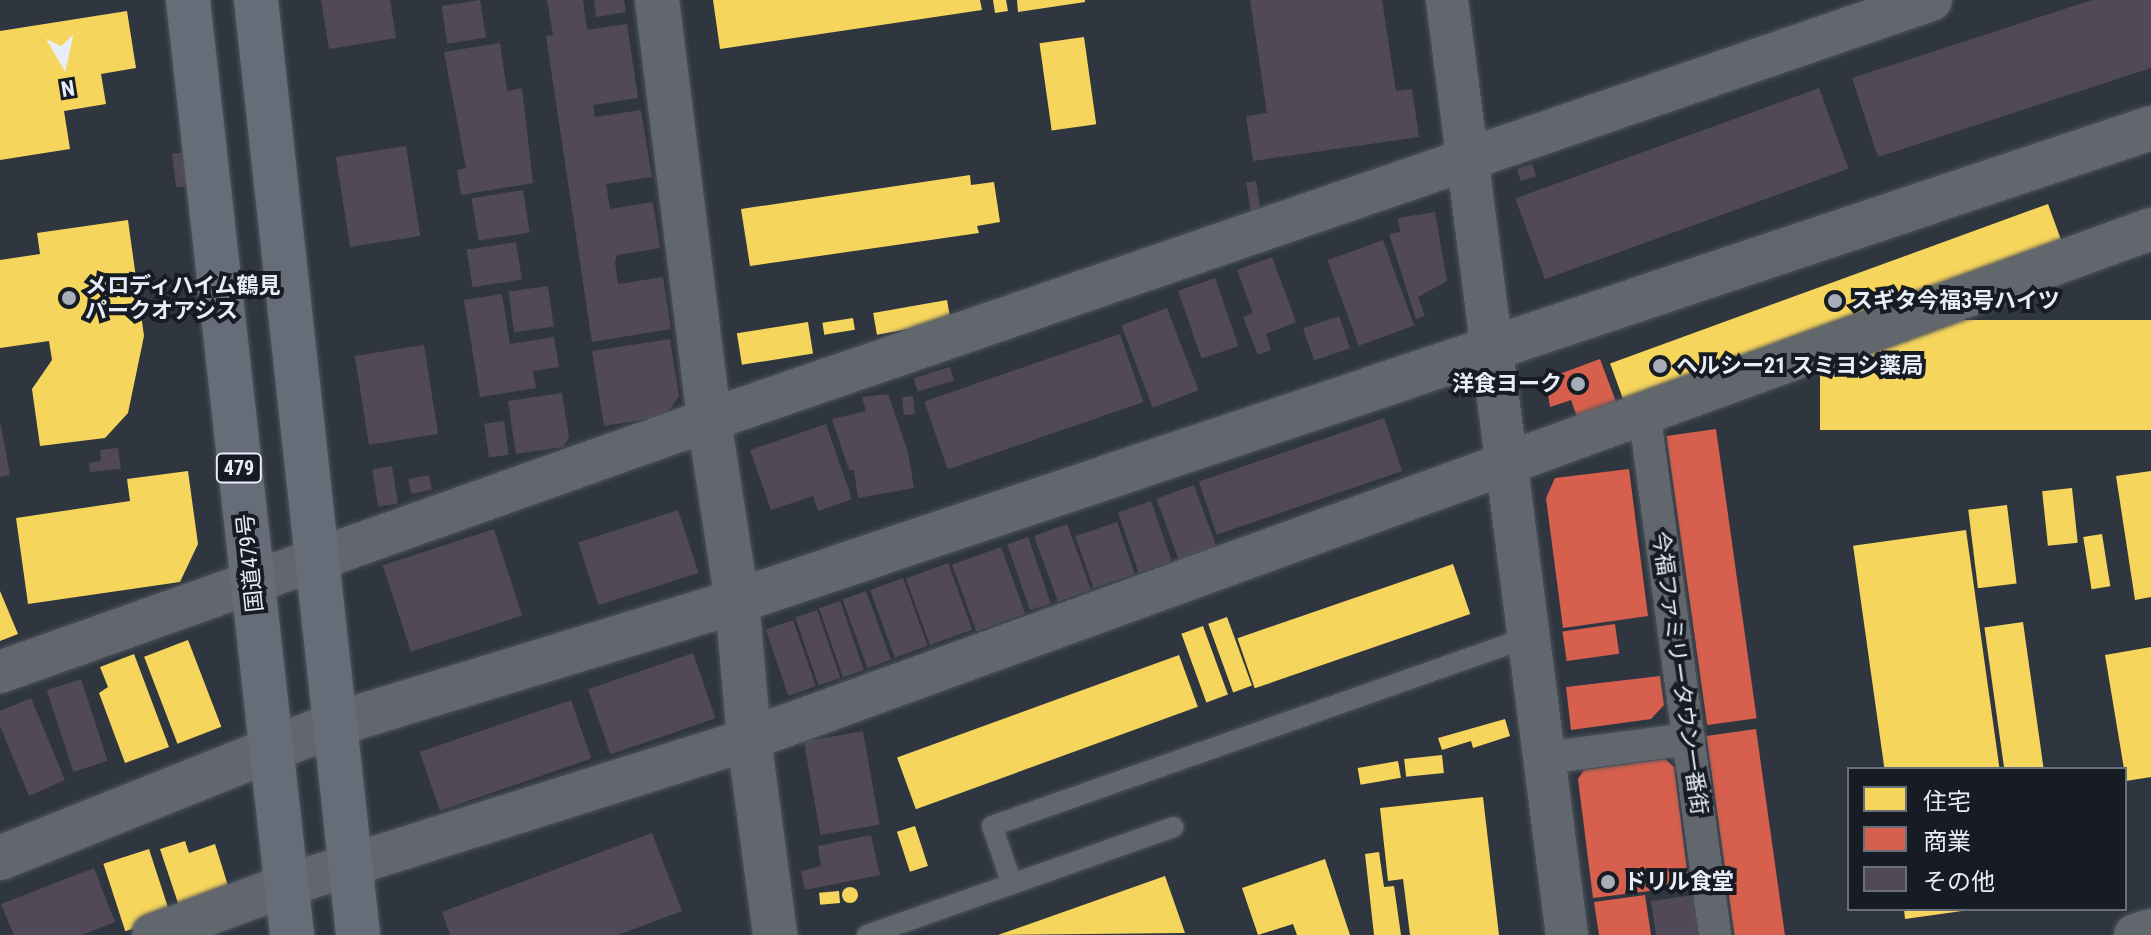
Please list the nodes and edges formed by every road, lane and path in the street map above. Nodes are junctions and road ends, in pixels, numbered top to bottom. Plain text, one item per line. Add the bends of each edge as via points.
1 (188, 0) edge
2 (256, 0) edge
3 (657, 0) edge
4 (1447, 0) edge
5 (1931, 0) edge
6 (2151, 128) edge
7 (1467, 158) junction
8 (2151, 229) edge
9 (1492, 351) junction
10 (1644, 411) junction
11 (709, 420) junction
12 (1507, 464) junction
13 (314, 562) junction
14 (252, 582) junction
15 (737, 601) junction
16 (1529, 637) junction
17 (0, 672) edge
18 (332, 725) junction
19 (749, 739) junction
20 (1689, 739) junction
21 (272, 751) junction
22 (1545, 758) junction
23 (1174, 827) dead end
24 (0, 858) edge
25 (349, 866) junction
26 (1012, 884) junction
27 (284, 886) junction
28 (2151, 930) edge
29 (153, 935) edge
30 (292, 935) edge
31 (358, 935) edge
32 (775, 935) edge
33 (867, 935) edge
34 (1567, 935) edge
35 (1715, 935) edge
36 (2135, 935) edge

1 - 14 highway, 国道479号 / 479
2 - 13 highway
3 - 11 street
4 - 7 street
5 - 7 street
6 - 9 street
7 - 9 street
7 - 11 street
8 - 10 street
9 - 12 street
9 - 15 street
10 - 12 street
10 - 20 street, 今福ファミリータウン一番街
11 - 13 street
11 - 15 street
12 - 16 street
12 - 19 street
13 - 14 street
13 - 18 highway
14 - 17 street
14 - 21 highway, 国道479号 / 479
15 - 18 street
15 - 19 street
16 - 22 street
16 - 26 lane via 992,826
18 - 21 street
18 - 25 highway
19 - 25 street
19 - 32 street
20 - 22 street
20 - 35 street, 今福ファミリータウン一番街
21 - 24 street
21 - 27 highway, 国道479号 / 479
22 - 34 street
23 - 26 lane
25 - 27 street
25 - 31 highway
26 - 33 lane
27 - 29 street
27 - 30 highway, 国道479号 / 479
28 - 36 street

